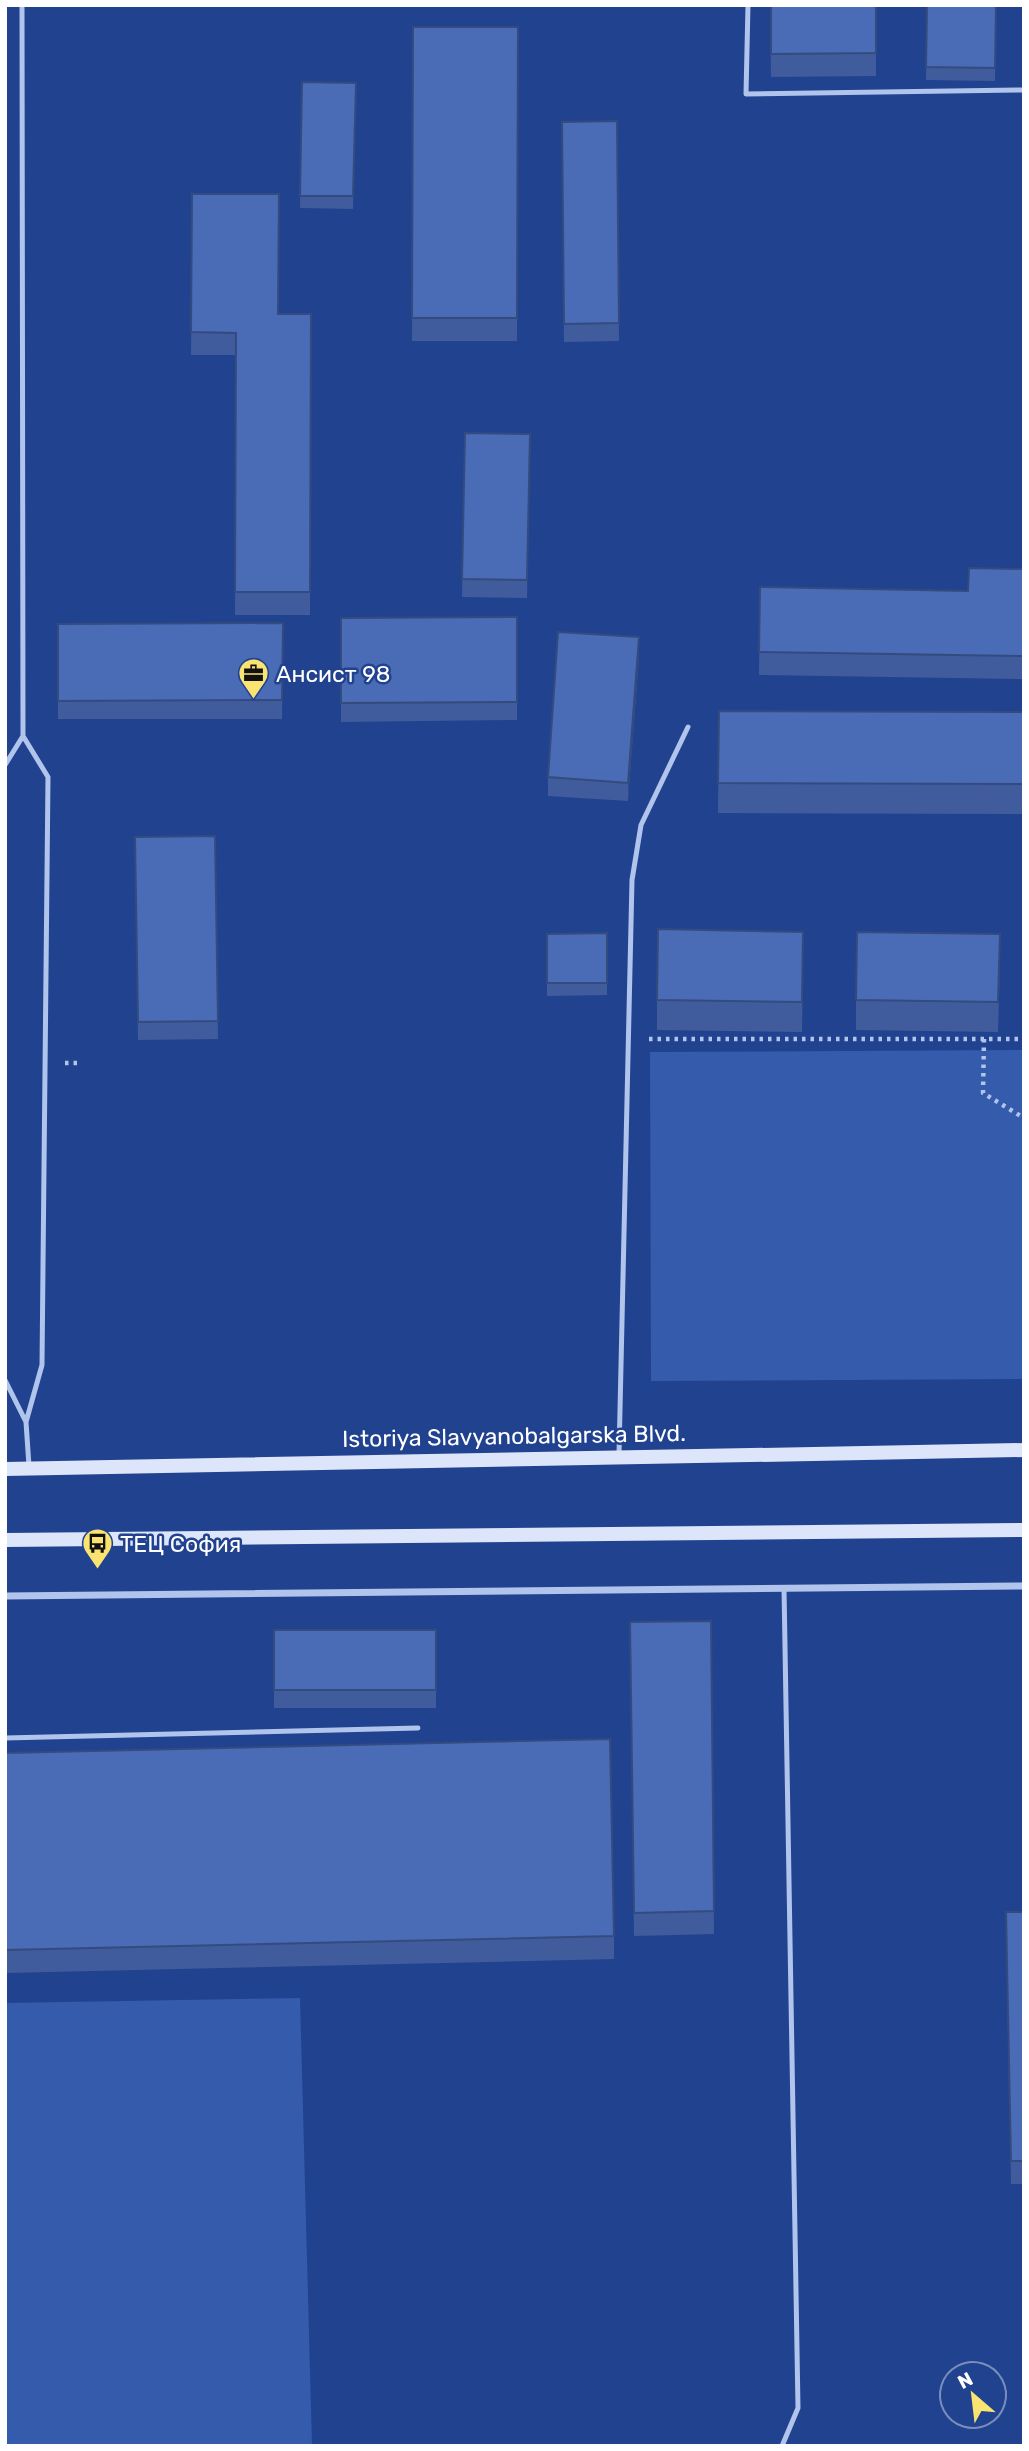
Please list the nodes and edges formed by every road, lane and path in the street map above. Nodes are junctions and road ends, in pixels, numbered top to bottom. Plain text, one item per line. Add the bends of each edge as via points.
1 (22, 5) edge
2 (748, 5) edge
3 (1024, 90) edge
4 (688, 727) dead end
5 (23, 736) junction
6 (5, 765) edge
7 (631, 1039) junction
8 (1024, 1039) edge
9 (984, 1040) junction
10 (1024, 1118) edge
11 (5, 1380) edge
12 (26, 1422) junction
13 (1024, 1450) edge
14 (620, 1456) junction
15 (29, 1468) junction
16 (5, 1469) edge
17 (1024, 1530) edge
18 (5, 1540) edge
19 (1024, 1586) edge
20 (784, 1588) junction
21 (5, 1596) edge
22 (418, 1728) dead end
23 (5, 1738) edge
24 (782, 2446) edge

1 - 5 lane
2 - 3 lane via 746,94
4 - 7 lane via 640,825 632,880
5 - 6 lane
5 - 12 lane via 48,777 42,1365
7 - 9 path
7 - 14 lane
8 - 9 path
9 - 10 path via 983,1093
11 - 12 lane
12 - 15 lane
13 - 14 main road, Istoriya Slavyanobalgarska Blvd.
14 - 15 main road, Istoriya Slavyanobalgarska Blvd.
15 - 16 main road, Istoriya Slavyanobalgarska Blvd.
17 - 18 main road
19 - 20 street
20 - 21 street
20 - 24 lane via 798,2408
22 - 23 lane

